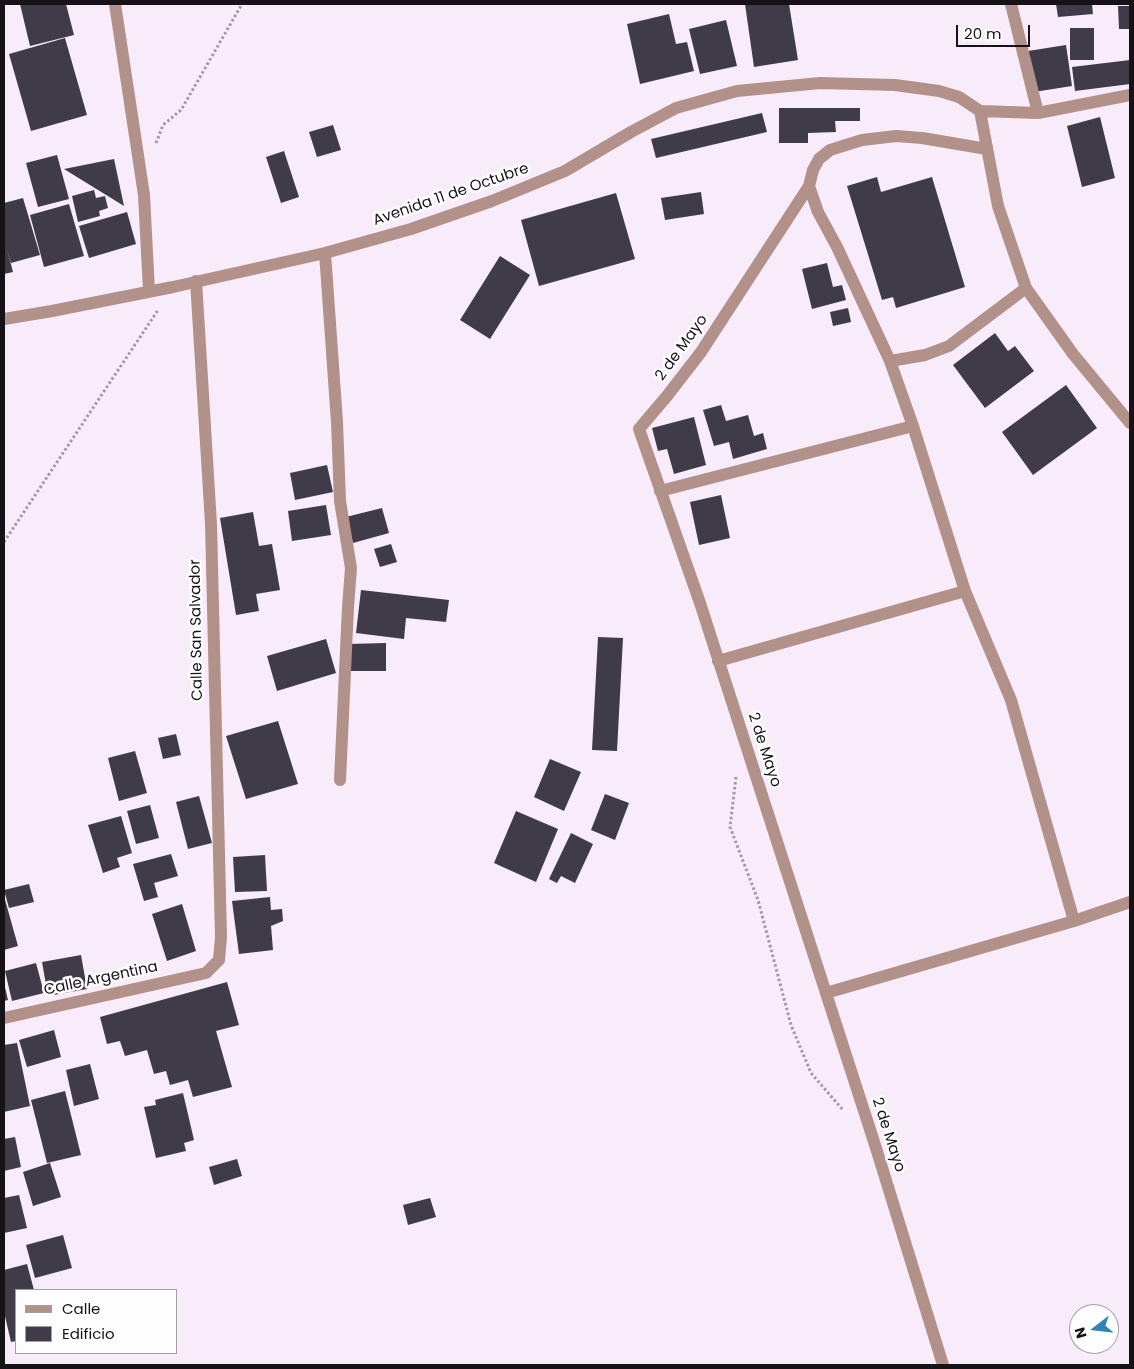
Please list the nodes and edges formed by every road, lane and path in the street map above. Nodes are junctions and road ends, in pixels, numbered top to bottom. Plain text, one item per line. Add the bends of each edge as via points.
1 (115, 4) edge
2 (242, 4) edge
3 (1011, 4) edge
4 (1130, 96) edge
5 (980, 111) junction
6 (1038, 113) junction
7 (154, 147) dead end
8 (987, 149) junction
9 (810, 186) junction
10 (325, 253) junction
11 (196, 281) junction
12 (173, 286) junction
13 (1026, 288) junction
14 (149, 291) junction
15 (4, 319) edge
16 (890, 361) junction
17 (1130, 423) edge
18 (913, 426) junction
19 (660, 491) junction
20 (4, 542) edge
21 (965, 591) junction
22 (718, 660) junction
23 (736, 774) dead end
24 (340, 780) dead end
25 (1130, 902) edge
26 (1074, 921) junction
27 (206, 973) joint
28 (826, 994) junction
29 (4, 1018) edge
30 (843, 1110) dead end
31 (943, 1365) edge

1 - 14 street via 144,195
2 - 7 path via 181,110 163,125
3 - 6 street
4 - 6 street
5 - 6 street
5 - 8 street
5 - 10 street, Avenida 11 de Octubre via 959,97 895,85 820,83 737,91 676,108 565,171 492,201 411,229
8 - 9 street via 896,136 862,140 830,150 819,159
8 - 13 street via 998,206
9 - 16 street via 818,212
9 - 19 street, 2 de Mayo via 701,352 639,430
10 - 11 street, Avenida 11 de Octubre
10 - 24 street via 340,501 351,568
11 - 12 street, Avenida 11 de Octubre
11 - 27 street, Calle San Salvador via 212,524 221,937 219,960
12 - 14 street, Avenida 11 de Octubre
12 - 20 path
13 - 16 street via 949,346 925,355
13 - 17 street
14 - 15 street, Avenida 11 de Octubre
16 - 18 street
18 - 19 street
18 - 21 street
19 - 22 street, 2 de Mayo
21 - 22 street
21 - 26 street via 1011,700
22 - 28 street, 2 de Mayo
23 - 30 path via 730,827 758,900 792,1024 811,1073
25 - 26 street
26 - 28 street
27 - 29 street, Calle Argentina
28 - 31 street, 2 de Mayo

